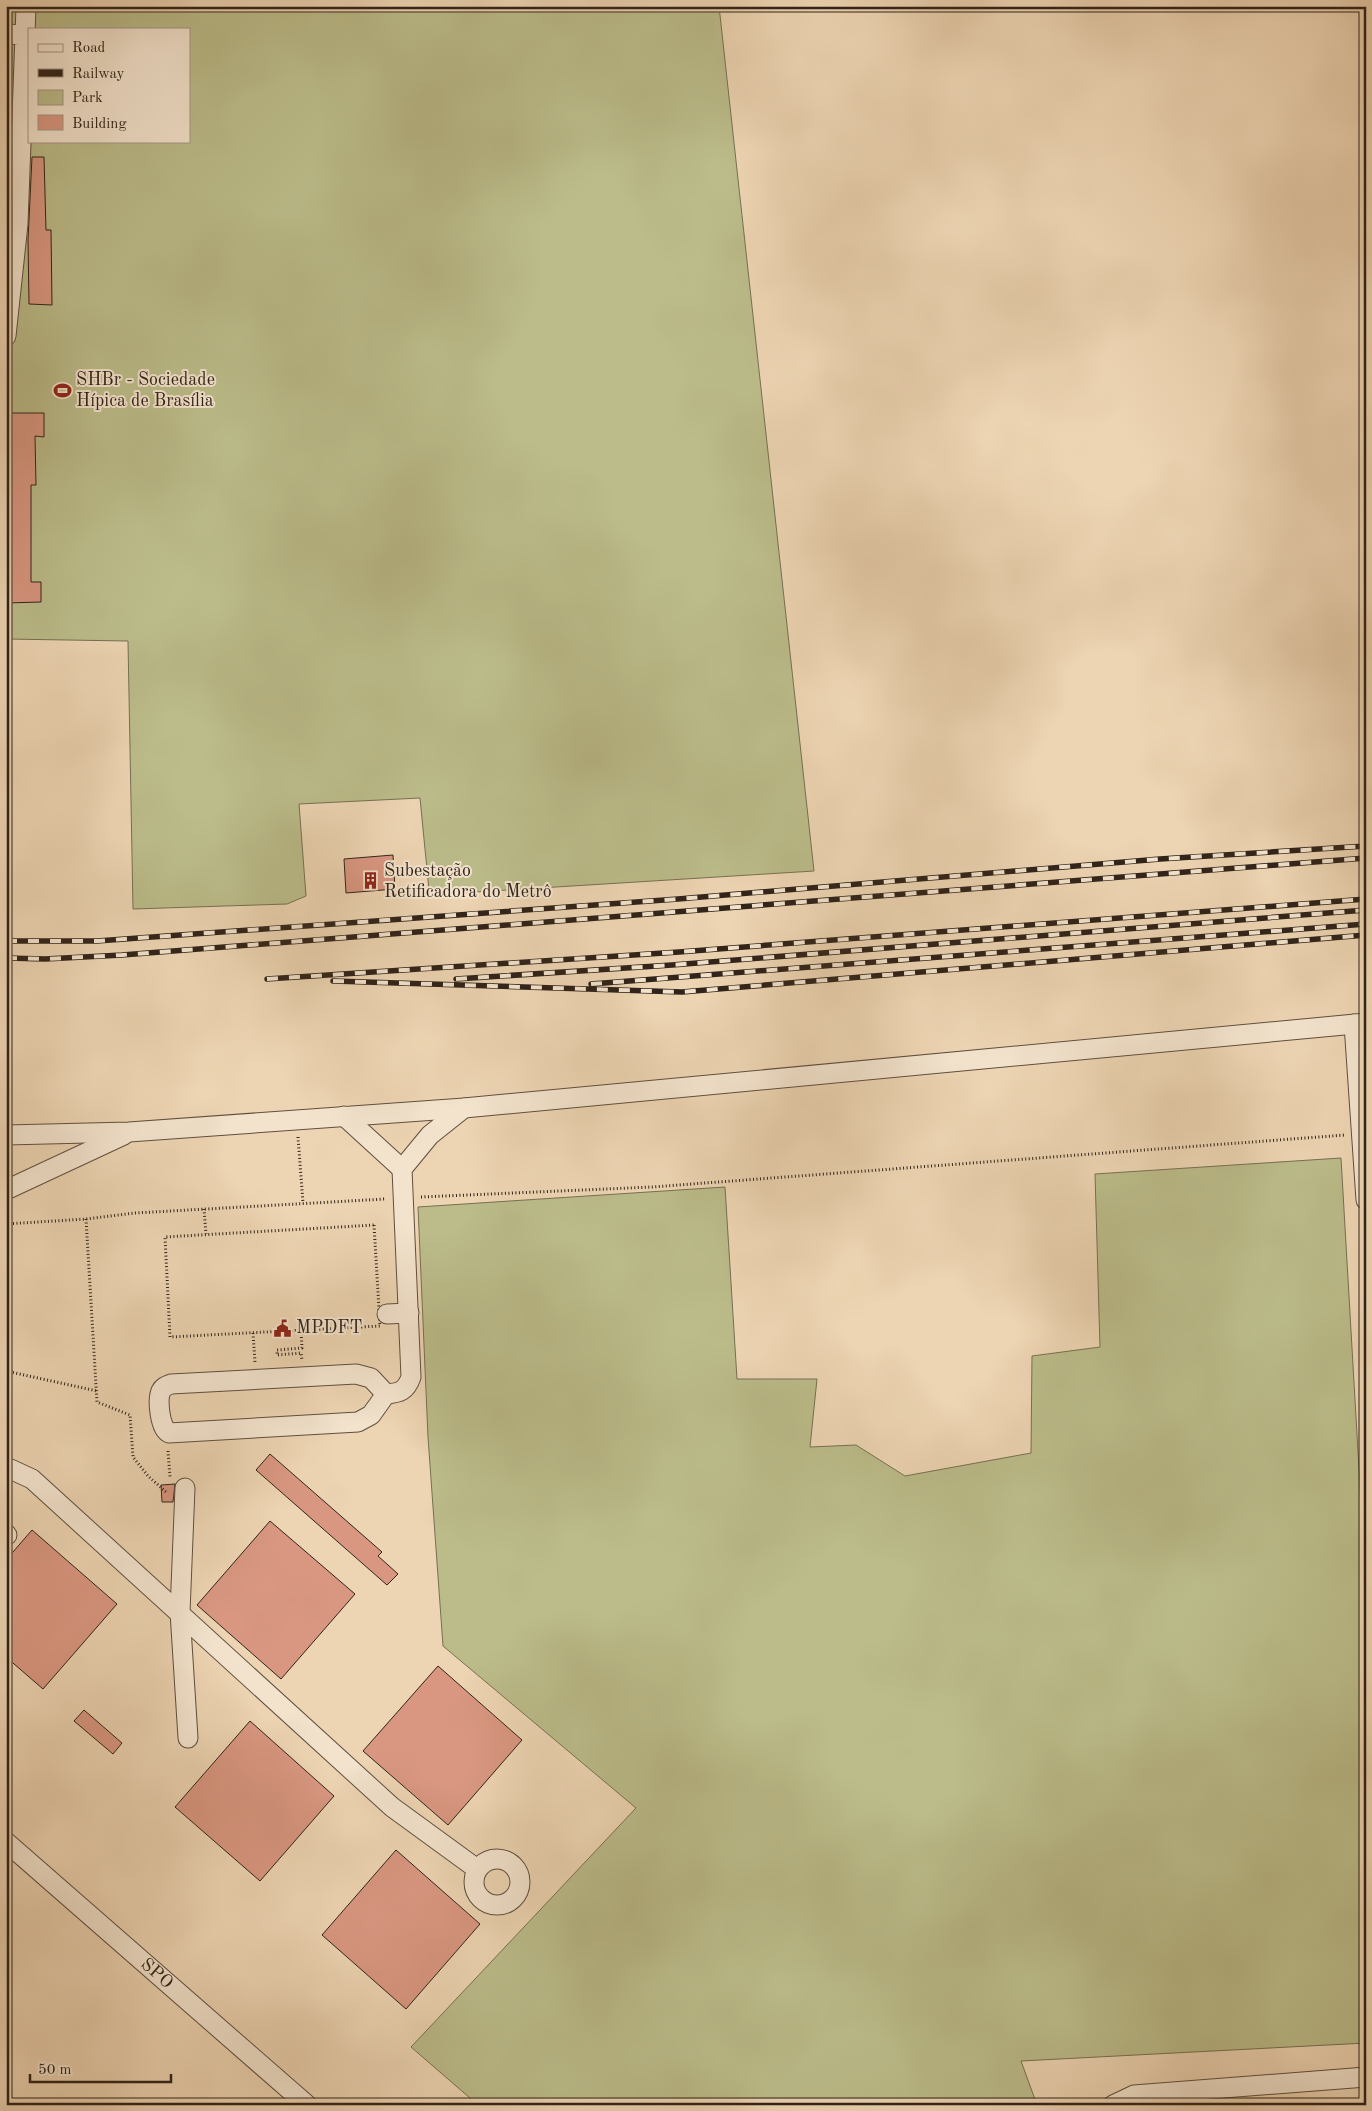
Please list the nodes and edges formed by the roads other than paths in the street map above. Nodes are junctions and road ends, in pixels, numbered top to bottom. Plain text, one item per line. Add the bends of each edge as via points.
1 (28, 9) edge
2 (16, 35) edge
3 (6, 336) edge
4 (1360, 1024) edge
5 (464, 1108) junction
6 (344, 1116) junction
7 (129, 1132) junction
8 (1363, 1133) edge
9 (6, 1135) edge
10 (402, 1170) junction
11 (6, 1190) edge
12 (1366, 1200) edge
13 (409, 1313) junction
14 (387, 1314) dead end
15 (386, 1394) junction
16 (6, 1467) edge
17 (178, 1485) road end
18 (180, 1612) junction
19 (188, 1738) dead end
20 (6, 1842) edge
21 (478, 1869) dead end
22 (1366, 2077) edge
23 (307, 2105) edge
24 (1113, 2105) edge

1 - 2 street
2 - 3 street via 18,224
4 - 5 street
4 - 8 street
5 - 6 street
5 - 10 street via 430,1135
6 - 7 street
6 - 10 street
7 - 9 street
7 - 11 street
8 - 12 street
10 - 13 street
13 - 14 street
13 - 15 street via 412,1377 408,1387 400,1393
15 - 15 street via 371,1378 356,1374 180,1384 164,1387 160,1392 162,1426 169,1433 358,1422 371,1415
16 - 18 street via 32,1479
17 - 18 street via 184,1509
18 - 19 street
18 - 21 street via 392,1808
20 - 23 street, SPO
22 - 24 street via 1134,2095

